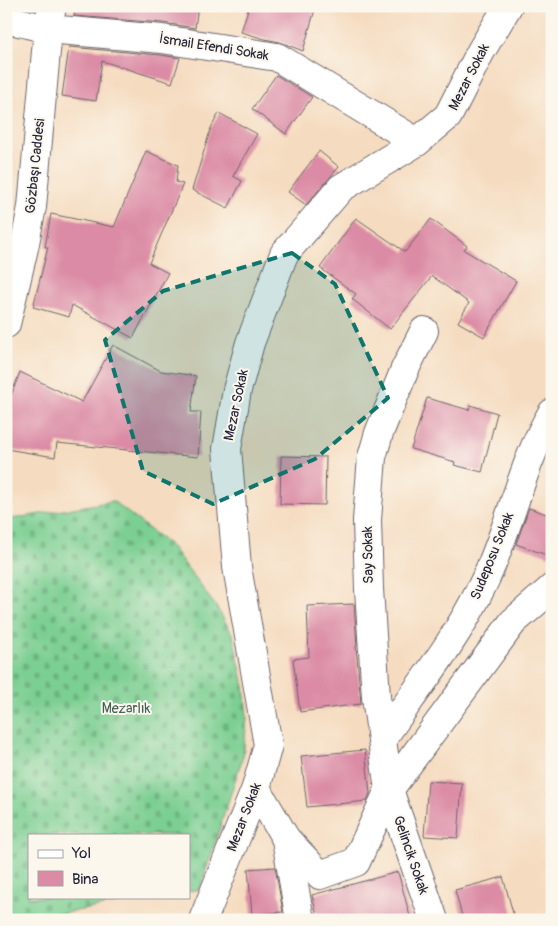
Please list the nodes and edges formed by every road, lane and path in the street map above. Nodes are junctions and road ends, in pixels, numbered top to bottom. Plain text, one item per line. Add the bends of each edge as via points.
1 (508, 6) edge
2 (50, 17) edge
3 (6, 19) edge
4 (417, 142) junction
5 (6, 324) edge
6 (424, 331) dead end
7 (552, 413) edge
8 (552, 588) edge
9 (382, 739) junction
10 (256, 788) junction
11 (389, 790) junction
12 (286, 838) junction
13 (203, 920) edge
14 (300, 920) edge
15 (434, 920) edge

1 - 4 street, Mezar Sokak via 481,50 448,116
2 - 3 street, İsmail Efendi Sokak
2 - 4 street, İsmail Efendi Sokak via 277,57
2 - 5 street, Gözbaşı Caddesi via 32,207
4 - 10 street, Mezar Sokak via 340,188 284,254 250,343 237,390 227,449 230,488 237,566 268,745
6 - 9 street, Say Sokak via 379,433 369,484 369,589
7 - 9 street, Sudeposu Sokak via 520,483 482,586 458,631
8 - 11 street via 513,622
9 - 11 street, Say Sokak
10 - 12 street
10 - 13 street, Mezar Sokak
11 - 12 street via 356,862 320,875
11 - 15 street, Gelincik Sokak
12 - 14 street

